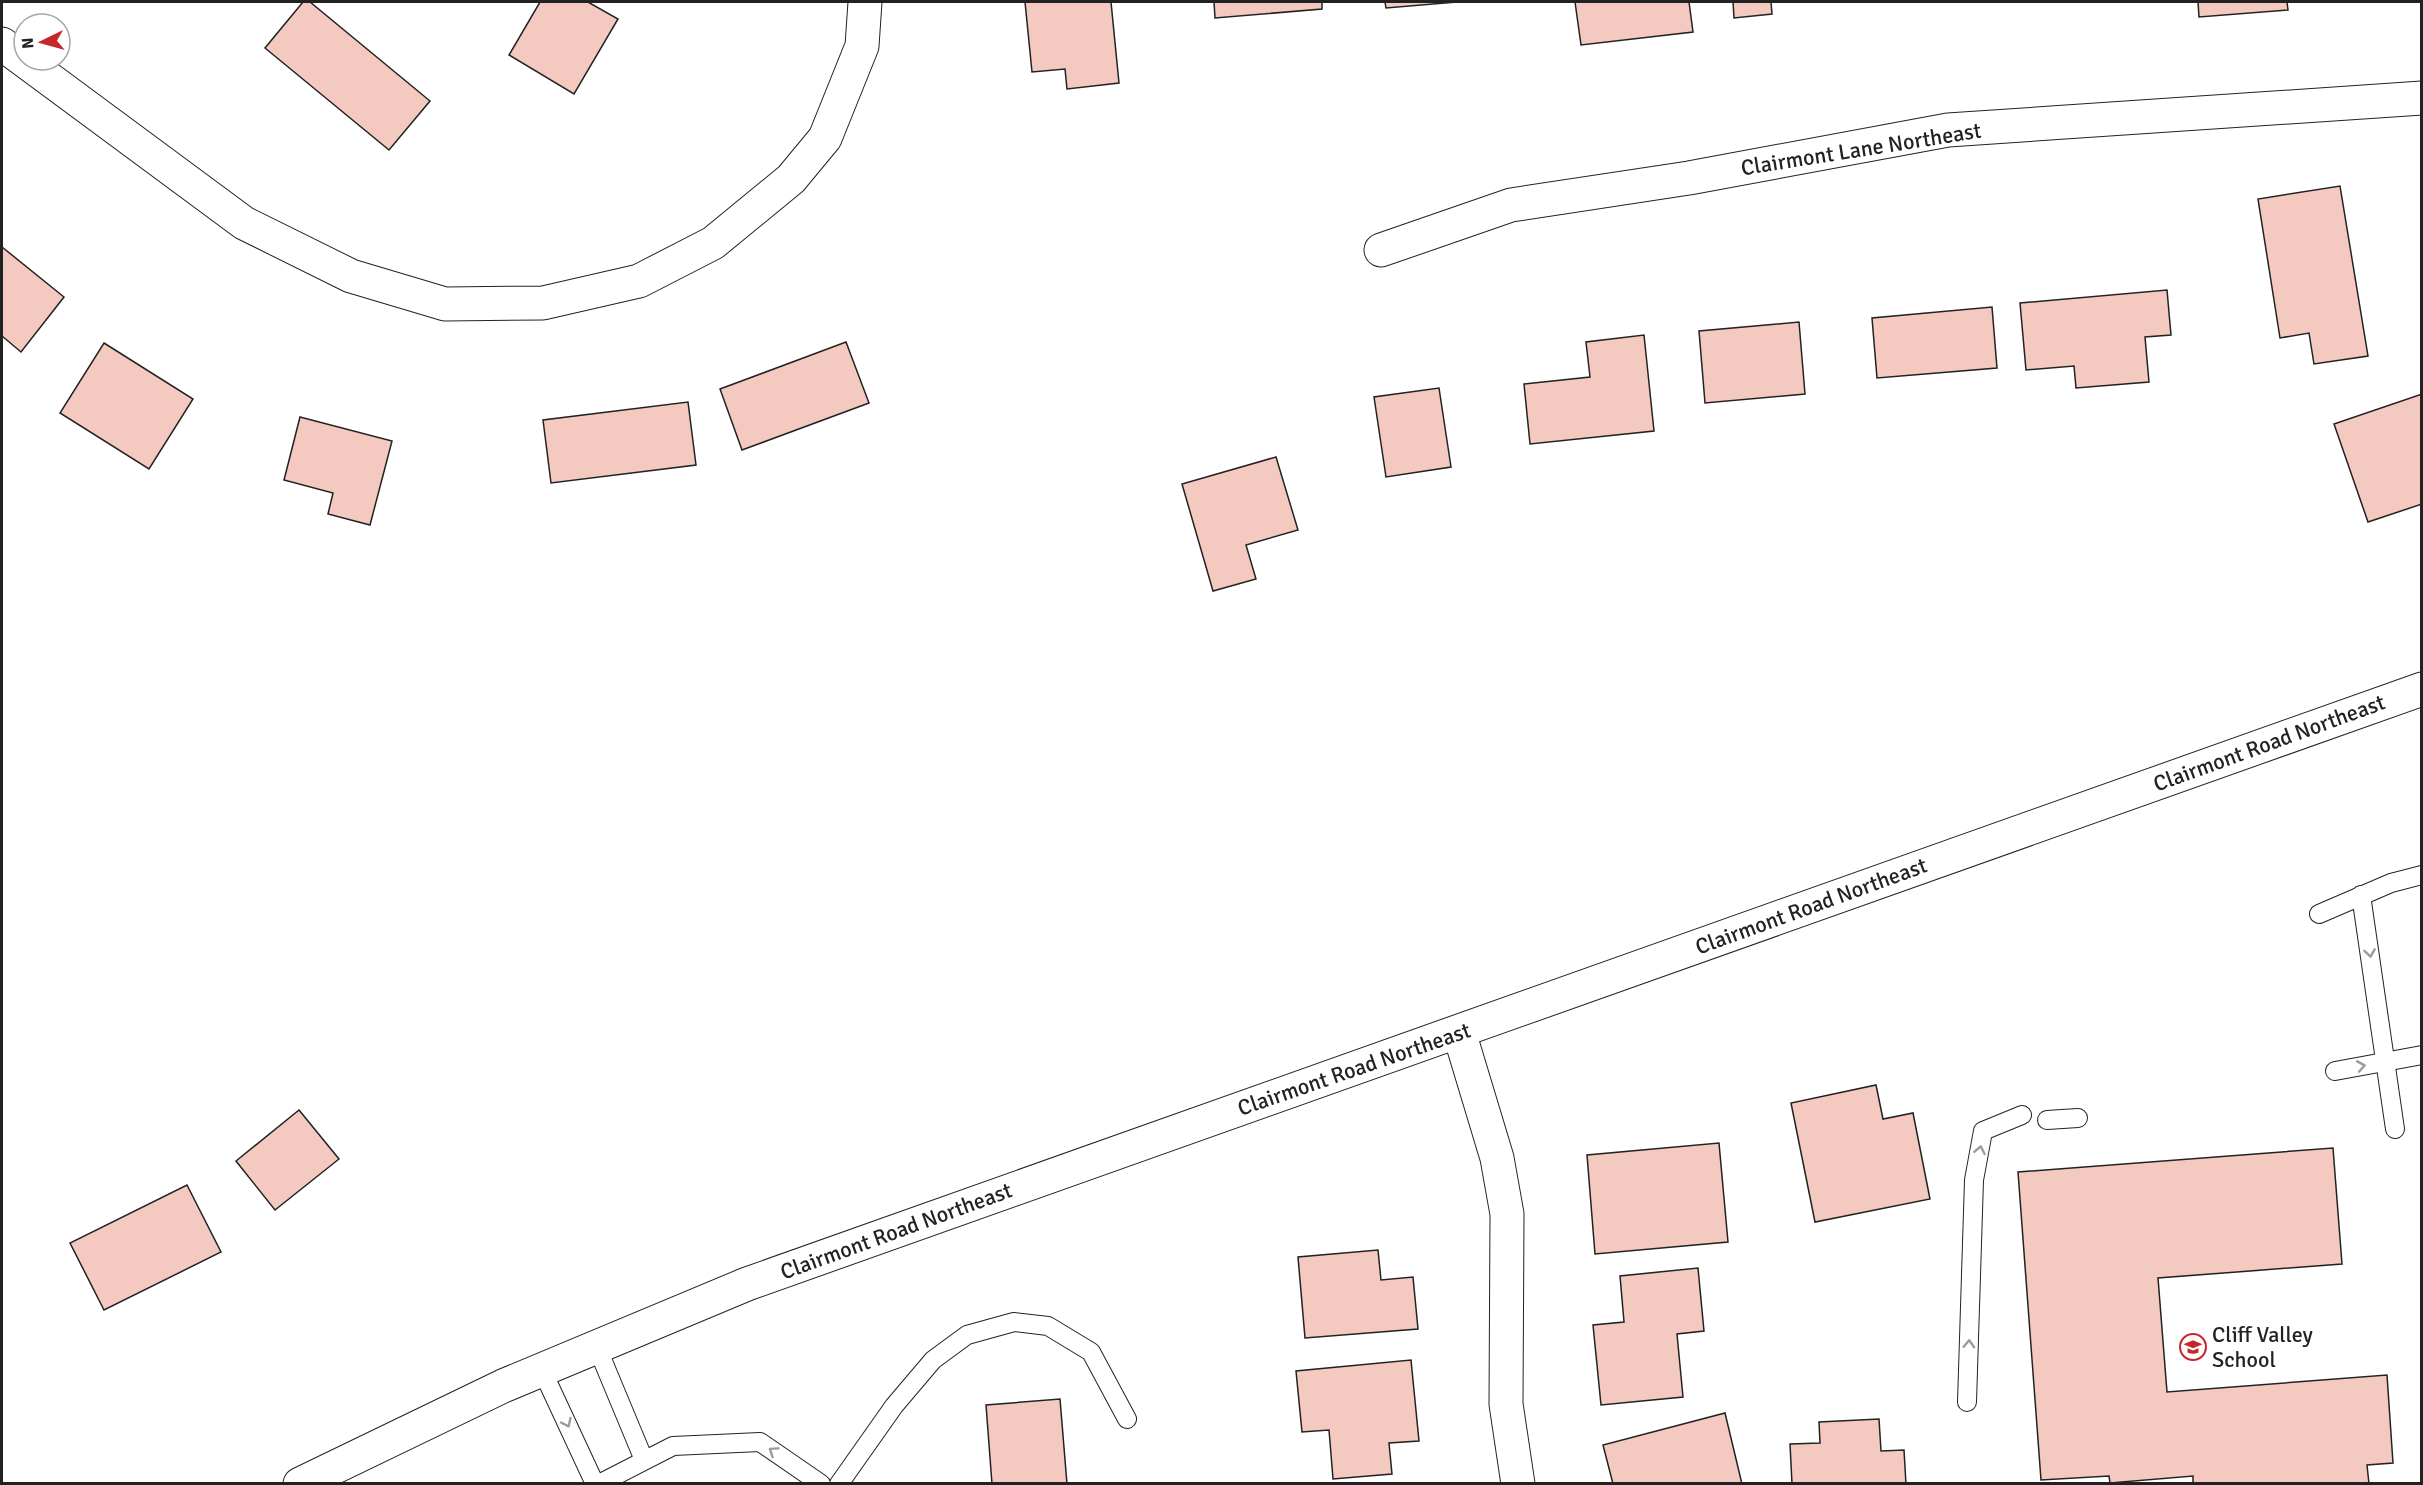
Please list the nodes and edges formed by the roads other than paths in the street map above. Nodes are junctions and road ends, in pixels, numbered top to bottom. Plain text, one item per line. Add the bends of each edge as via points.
1 (865, 2) edge
2 (2, 44) edge
3 (2421, 98) edge
4 (1381, 250) dead end
5 (2421, 689) edge
6 (2421, 875) edge
7 (2361, 895) junction
8 (2319, 914) dead end
9 (1459, 1032) junction
10 (2421, 1055) edge
11 (2386, 1062) junction
12 (2335, 1071) dead end
13 (2022, 1115) dead end
14 (2078, 1118) dead end
15 (2047, 1120) dead end
16 (2396, 1129) dead end
17 (597, 1347) junction
18 (542, 1370) junction
19 (1967, 1402) dead end
20 (1127, 1419) dead end
21 (644, 1460) junction
22 (300, 1484) edge
23 (597, 1484) edge
24 (821, 1484) edge
25 (839, 1484) edge
26 (1518, 1484) edge

1 - 2 street via 862,45 825,138 791,179 713,243 639,281 543,303 445,303 351,276 244,223
3 - 4 street, Clairmont Lane Northeast via 1948,130 1689,178 1511,205
5 - 9 street, Clairmont Road Northeast
6 - 7 lane
7 - 8 lane
7 -> 11 lane
9 - 17 street, Clairmont Road Northeast via 747,1284
9 - 26 street via 1497,1158 1507,1214 1506,1404
10 - 11 lane
12 -> 11 lane
11 - 16 lane
19 -> 13 lane via 1976,1170 1983,1131
14 - 15 lane
17 - 18 street, Clairmont Road Northeast
17 - 21 lane
18 - 22 street, Clairmont Road Northeast
18 -> 23 lane
20 - 25 lane via 1090,1352 1048,1326 1014,1322 967,1335 933,1360 894,1406
21 - 23 lane
24 -> 21 lane via 760,1442 673,1446

